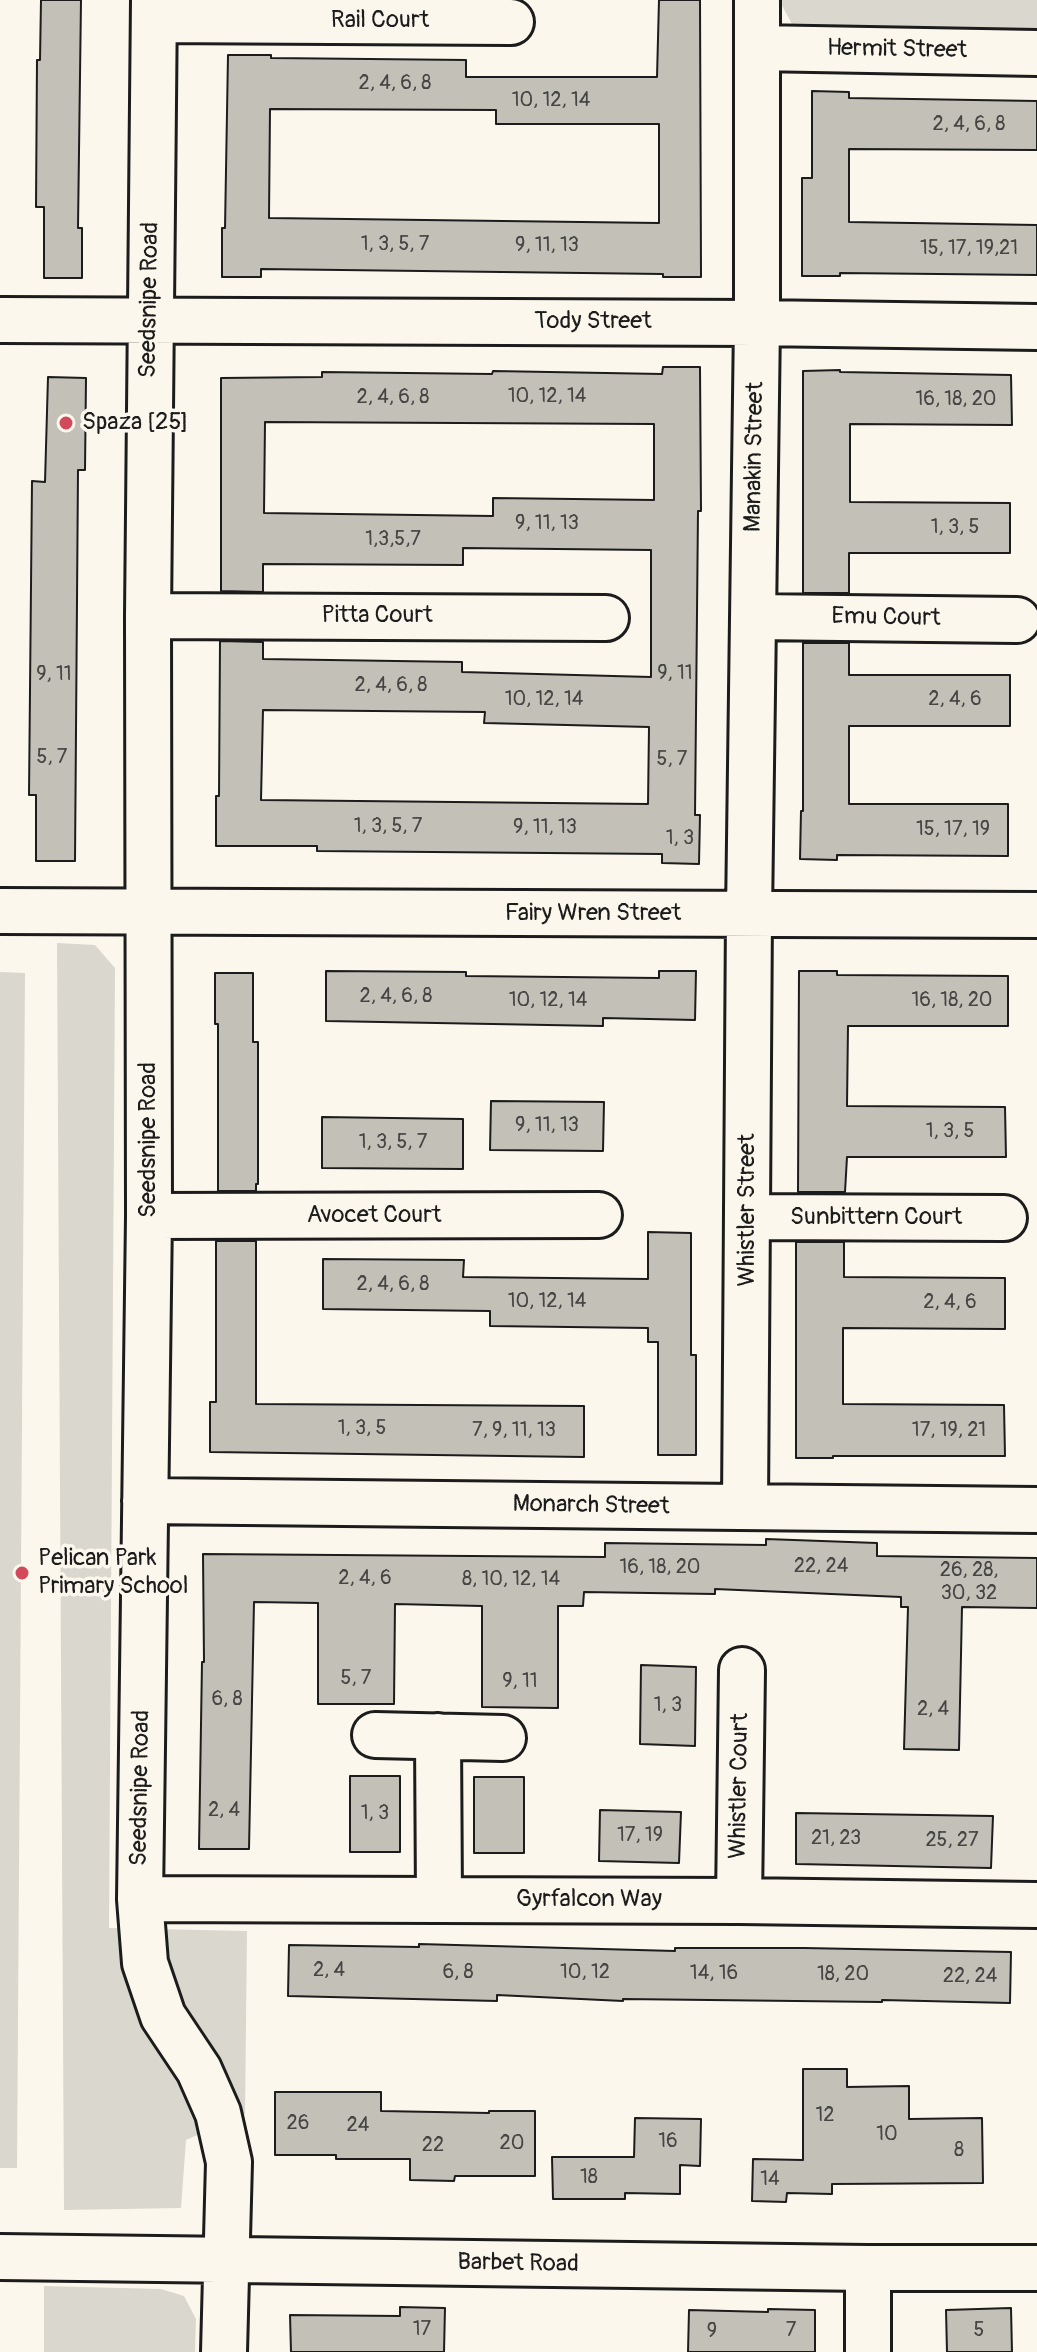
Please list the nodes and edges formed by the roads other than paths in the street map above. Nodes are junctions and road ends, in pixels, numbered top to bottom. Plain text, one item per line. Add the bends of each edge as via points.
1 (757, 0) edge
2 (154, 10) edge
3 (511, 22) dead end
4 (757, 48) junction
5 (1037, 53) edge
6 (0, 320) edge
7 (150, 321) junction
8 (757, 323) junction
9 (1037, 327) edge
10 (148, 616) junction
11 (754, 617) junction
12 (606, 618) dead end
13 (1017, 620) dead end
14 (0, 911) edge
15 (149, 913) junction
16 (749, 914) junction
17 (1037, 915) edge
18 (599, 1215) dead end
19 (149, 1216) junction
20 (748, 1217) junction
21 (1004, 1218) dead end
22 (145, 1501) junction
23 (745, 1507) junction
24 (1037, 1510) edge
25 (742, 1670) dead end
26 (375, 1735) dead end
27 (438, 1736) junction
28 (503, 1738) dead end
29 (140, 1899) junction
30 (439, 1900) junction
31 (739, 1901) junction
32 (1037, 1905) edge
33 (0, 2257) edge
34 (226, 2260) junction
35 (868, 2268) junction
36 (1037, 2268) edge
37 (224, 2352) edge
38 (868, 2352) edge

1 - 4 street, Manakin Street
2 - 3 street, Rail Court
2 - 7 street, Seedsnipe Road
4 - 5 street, Hermit Street
4 - 8 street, Manakin Street
6 - 7 street, Tody Street
7 - 8 street, Tody Street
7 - 10 street, Seedsnipe Road
8 - 9 street, Tody Street
8 - 11 street, Manakin Street
10 - 12 street, Pitta Court
10 - 15 street, Seedsnipe Road
11 - 13 street, Emu Court
11 - 16 street, Manakin Street
14 - 15 street, Fairy Wren Street
15 - 16 street, Fairy Wren Street
15 - 19 street, Seedsnipe Road
16 - 17 street, Fairy Wren Street
16 - 20 street, Whistler Street
18 - 19 street, Avocet Court
19 - 22 street, Seedsnipe Road
20 - 21 street, Sunbittern Court
20 - 23 street, Whistler Street
22 - 23 street, Monarch Street
22 - 29 street, Seedsnipe Road
23 - 24 street, Monarch Street
25 - 31 street, Whistler Court
26 - 27 street
27 - 28 street
27 - 30 street
29 - 30 street, Gyrfalcon Way
29 - 34 street, Seedsnipe Road via 145,1963 163,2016 199,2070 218,2113 229,2162
30 - 31 street, Gyrfalcon Way
31 - 32 street, Gyrfalcon Way
33 - 34 street, Barbet Road
34 - 35 street, Barbet Road
34 - 37 street, Seedsnipe Road
35 - 36 street, Barbet Road
35 - 38 street

